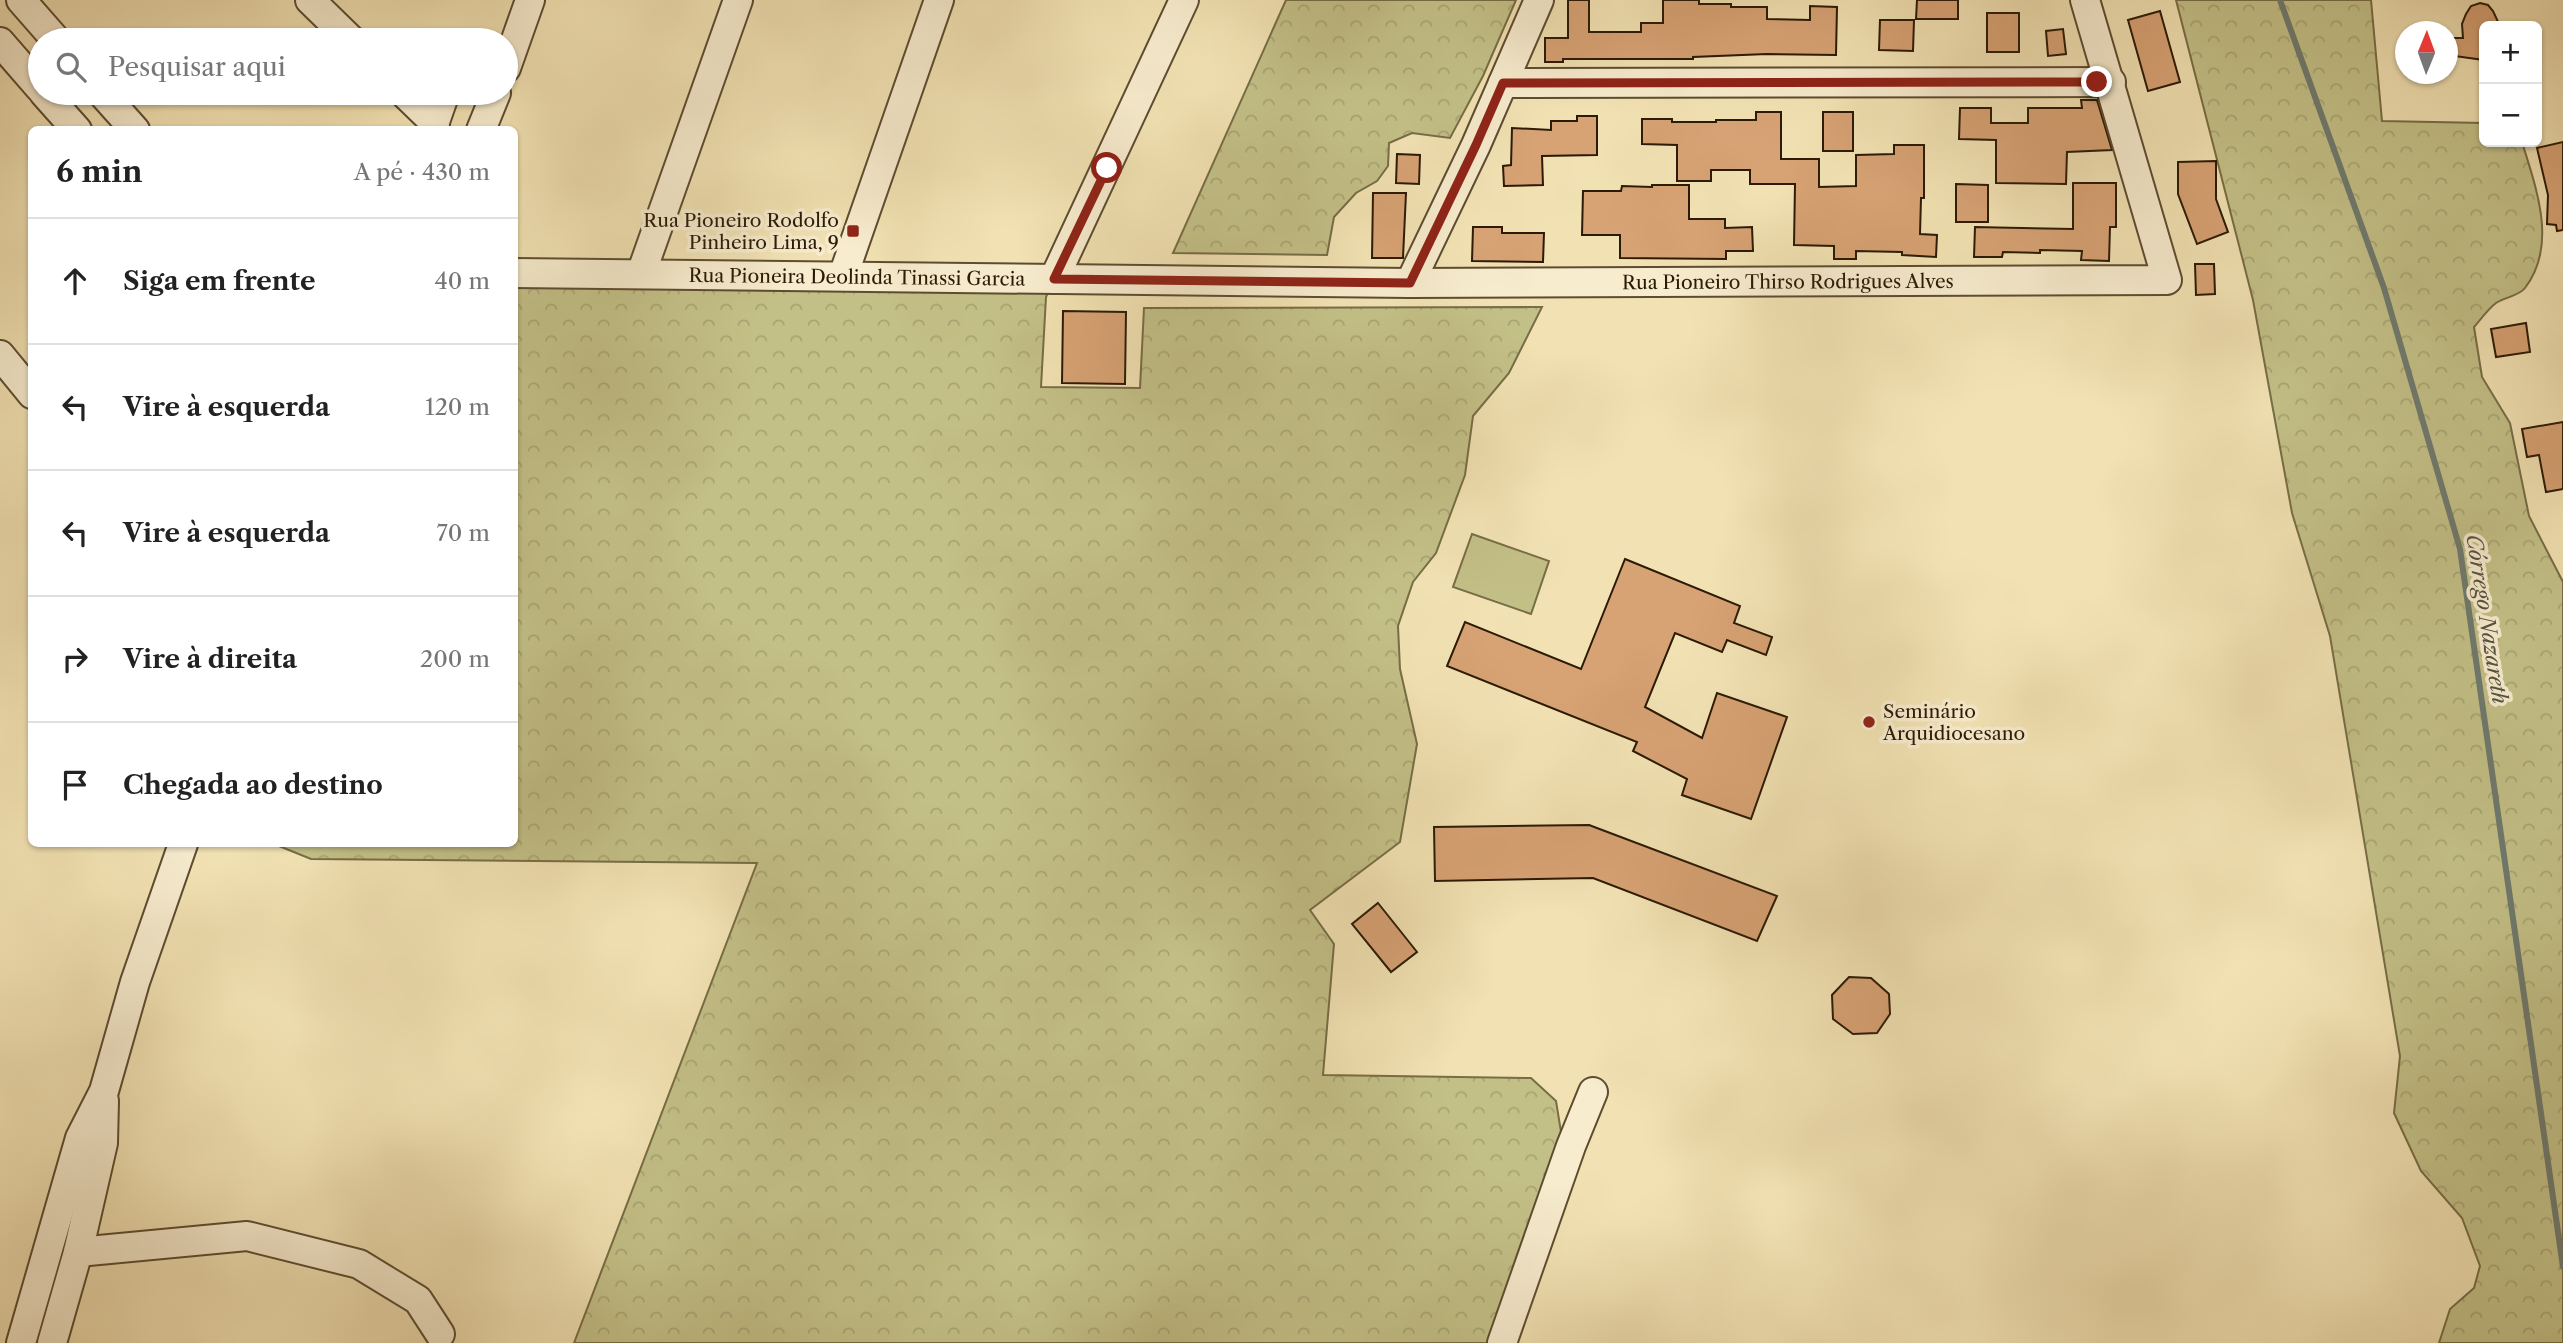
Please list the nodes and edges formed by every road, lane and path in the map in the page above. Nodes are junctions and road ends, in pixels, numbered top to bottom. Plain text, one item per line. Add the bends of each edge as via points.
1 (21, 0) edge
2 (310, 0) edge
3 (530, 0) edge
4 (738, 0) edge
5 (939, 0) edge
6 (1184, 0) edge
7 (1539, 0) edge
8 (2085, 0) edge
9 (46, 28) edge
10 (339, 28) edge
11 (518, 34) edge
12 (0, 43) edge
13 (28, 74) edge
14 (2110, 82) junction
15 (1503, 83) junction
16 (54, 105) edge
17 (113, 105) edge
18 (415, 105) edge
19 (440, 105) edge
20 (491, 105) edge
21 (73, 126) edge
22 (131, 126) edge
23 (433, 126) edge
24 (483, 126) edge
25 (518, 273) edge
26 (641, 274) junction
27 (843, 276) junction
28 (1054, 279) junction
29 (1410, 283) junction
30 (0, 355) edge
31 (28, 389) edge
32 (182, 847) edge
33 (104, 1091) junction
34 (1593, 1092) dead end
35 (78, 1252) junction
36 (440, 1334) dead end
37 (21, 1343) edge
38 (52, 1343) edge
39 (1502, 1343) edge

1 - 9 street
2 - 10 street
3 - 11 street
4 - 26 street
5 - 27 street
6 - 28 street
7 - 15 street
8 - 14 street
12 - 13 street
14 - 15 street
14 - 29 street, Rua Pioneiro Thirso Rodrigues Alves via 2167,280
15 - 29 street
16 - 21 street
17 - 22 street
18 - 23 street
19 - 23 street
20 - 24 street
25 - 26 street, Rua Pioneira Deolinda Tinassi Garcia
26 - 27 street, Rua Pioneira Deolinda Tinassi Garcia
27 - 28 street, Rua Pioneira Deolinda Tinassi Garcia
28 - 29 street, Rua Pioneira Deolinda Tinassi Garcia
30 - 31 street
32 - 33 street via 135,982
33 - 35 street via 103,1143
33 - 37 street via 80,1138
34 - 39 street
35 - 36 street via 247,1236 359,1264 418,1300
35 - 38 street

